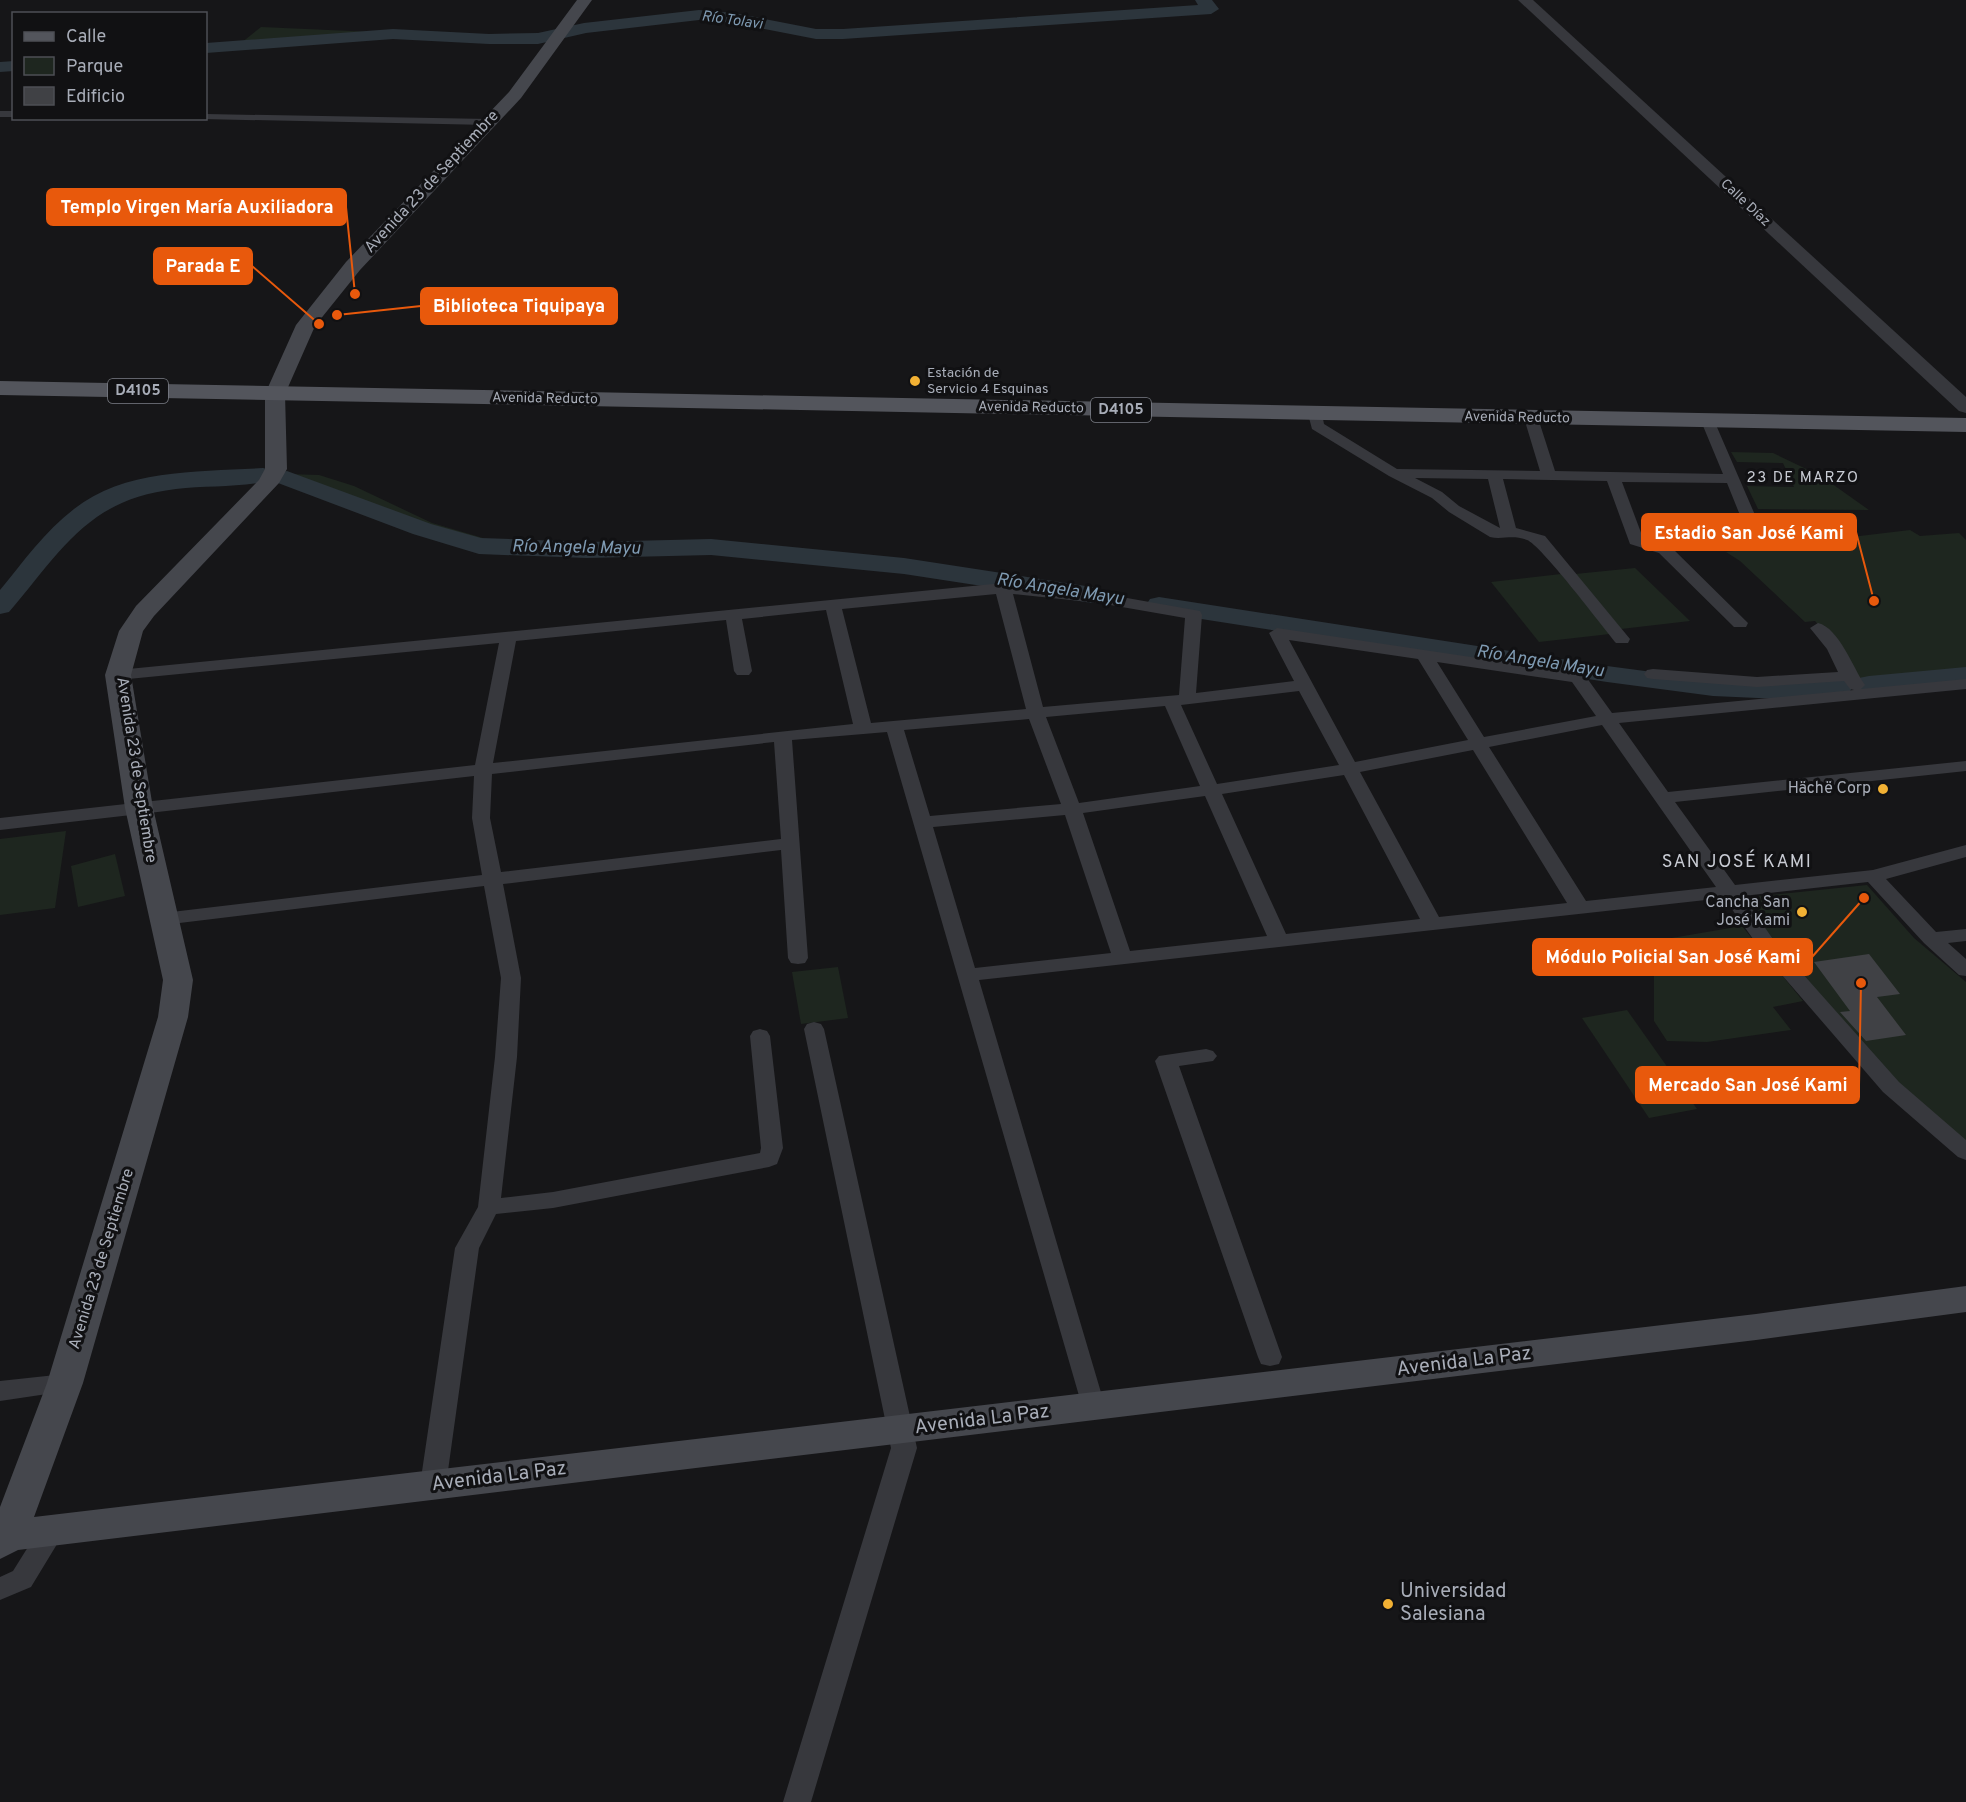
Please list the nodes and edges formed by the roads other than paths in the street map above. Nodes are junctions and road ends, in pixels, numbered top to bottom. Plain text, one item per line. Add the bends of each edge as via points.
1 (585, 0) edge
2 (1525, 0) edge
3 (207, 117) edge
4 (489, 122) junction
5 (0, 388) edge
6 (275, 394) junction
7 (1966, 407) edge
8 (1315, 414) junction
9 (1531, 418) junction
10 (1708, 422) junction
11 (1966, 425) edge
12 (1395, 473) junction
13 (1494, 474) junction
14 (1549, 476) junction
15 (1613, 477) junction
16 (1732, 479) junction
17 (1509, 531) junction
18 (1760, 545) dead end
19 (1003, 588) junction
20 (833, 604) junction
21 (734, 613) junction
22 (1740, 622) dead end
23 (1818, 628) dead end
24 (509, 635) junction
25 (1622, 639) dead end
26 (1425, 657) junction
27 (743, 671) dead end
28 (1653, 674) dead end
29 (118, 675) junction
30 (1849, 676) junction
31 (1304, 685) junction
32 (1959, 685) edge
33 (1864, 694) junction
34 (1179, 700) junction
35 (1966, 701) edge
36 (1035, 711) junction
37 (1605, 719) junction
38 (894, 725) junction
39 (863, 727) junction
40 (783, 736) junction
41 (1477, 742) junction
42 (1966, 766) edge
43 (483, 769) junction
44 (1349, 769) junction
45 (1210, 790) junction
46 (1664, 798) junction
47 (139, 808) junction
48 (1072, 808) junction
49 (922, 822) junction
50 (0, 824) edge
51 (791, 843) junction
52 (1966, 851) edge
53 (1873, 876) junction
54 (494, 879) junction
55 (1726, 890) junction
56 (1580, 908) junction
57 (163, 919) junction
58 (1433, 925) junction
59 (1966, 935) edge
60 (1931, 939) junction
61 (1279, 940) junction
62 (798, 958) dead end
63 (1123, 958) junction
64 (1966, 970) edge
65 (967, 975) junction
66 (814, 1029) dead end
67 (760, 1035) dead end
68 (1206, 1056) dead end
69 (1966, 1152) edge
70 (489, 1207) junction
71 (1966, 1299) edge
72 (1270, 1358) dead end
73 (64, 1383) junction
74 (0, 1391) edge
75 (1093, 1406) junction
76 (898, 1430) junction
77 (433, 1485) junction
78 (52, 1531) junction
79 (4, 1540) edge
80 (0, 1589) edge
81 (797, 1802) edge

1 - 4 main road, Avenida 23 de Septiembre via 537,68
2 - 7 street, Calle Díaz
3 - 4 street
4 - 6 main road, Avenida 23 de Septiembre via 353,266 306,325
5 - 6 main road, D4105
6 - 8 main road, Avenida Reducto / D4105
6 - 29 main road, Avenida 23 de Septiembre via 276,469 268,483 145,611 131,631
8 - 9 main road, Avenida Reducto / D4105
8 - 12 street via 1317,426
9 - 10 main road, Avenida Reducto / D4105
9 - 14 street
10 - 11 main road, Avenida Reducto / D4105
10 - 16 street
12 - 13 street
12 - 17 street via 1496,534
13 - 14 street
13 - 17 street
14 - 15 street
15 - 16 street
15 - 22 street via 1636,541 1665,550
16 - 18 street
17 - 25 street via 1539,539
19 - 20 street
19 - 34 street via 1099,598 1194,615
19 - 36 street
20 - 21 street
20 - 39 street
21 - 24 street
21 - 27 street
23 - 30 street via 1835,647
24 - 29 street
24 - 43 street
26 - 31 street via 1276,633
26 - 37 street via 1578,678
26 - 41 street
28 - 30 street via 1757,682
29 - 47 main road, Avenida 23 de Septiembre
30 - 33 street
31 - 34 street
31 - 44 street
32 - 33 street
32 - 35 street
33 - 37 street
34 - 36 street
34 - 45 street
36 - 38 street
36 - 48 street
37 - 41 street
37 - 46 street
38 - 39 street
38 - 49 street
39 - 40 street
40 - 43 street
40 - 51 street
41 - 44 street
41 - 56 street
42 - 46 street
43 - 47 street
43 - 54 street via 481,818
44 - 45 street
44 - 58 street
45 - 48 street
45 - 61 street
46 - 55 street
47 - 50 street
47 - 57 main road, Avenida 23 de Septiembre
48 - 49 street
48 - 63 street
49 - 65 street
51 - 54 street
51 - 62 street
52 - 53 street
53 - 55 street
53 - 60 street
54 - 57 street
54 - 70 street via 511,978
55 - 56 street
55 - 69 street via 1770,949 1891,1087
56 - 58 street
57 - 73 main road, Avenida 23 de Septiembre via 178,980 173,1017
58 - 61 street
59 - 60 street
60 - 64 street
61 - 63 street
63 - 65 street
65 - 75 street
66 - 76 street
67 - 70 street via 772,1148 769,1159 553,1200
68 - 72 street via 1166,1061
70 - 77 street via 467,1248
71 - 75 main road, Avenida La Paz
73 - 74 street
73 - 79 main road, Avenida 23 de Septiembre
75 - 76 main road, Avenida La Paz
76 - 77 main road, Avenida La Paz
76 - 81 street via 904,1448
77 - 78 main road, Avenida La Paz
78 - 79 main road, Avenida La Paz
78 - 80 street via 22,1579

